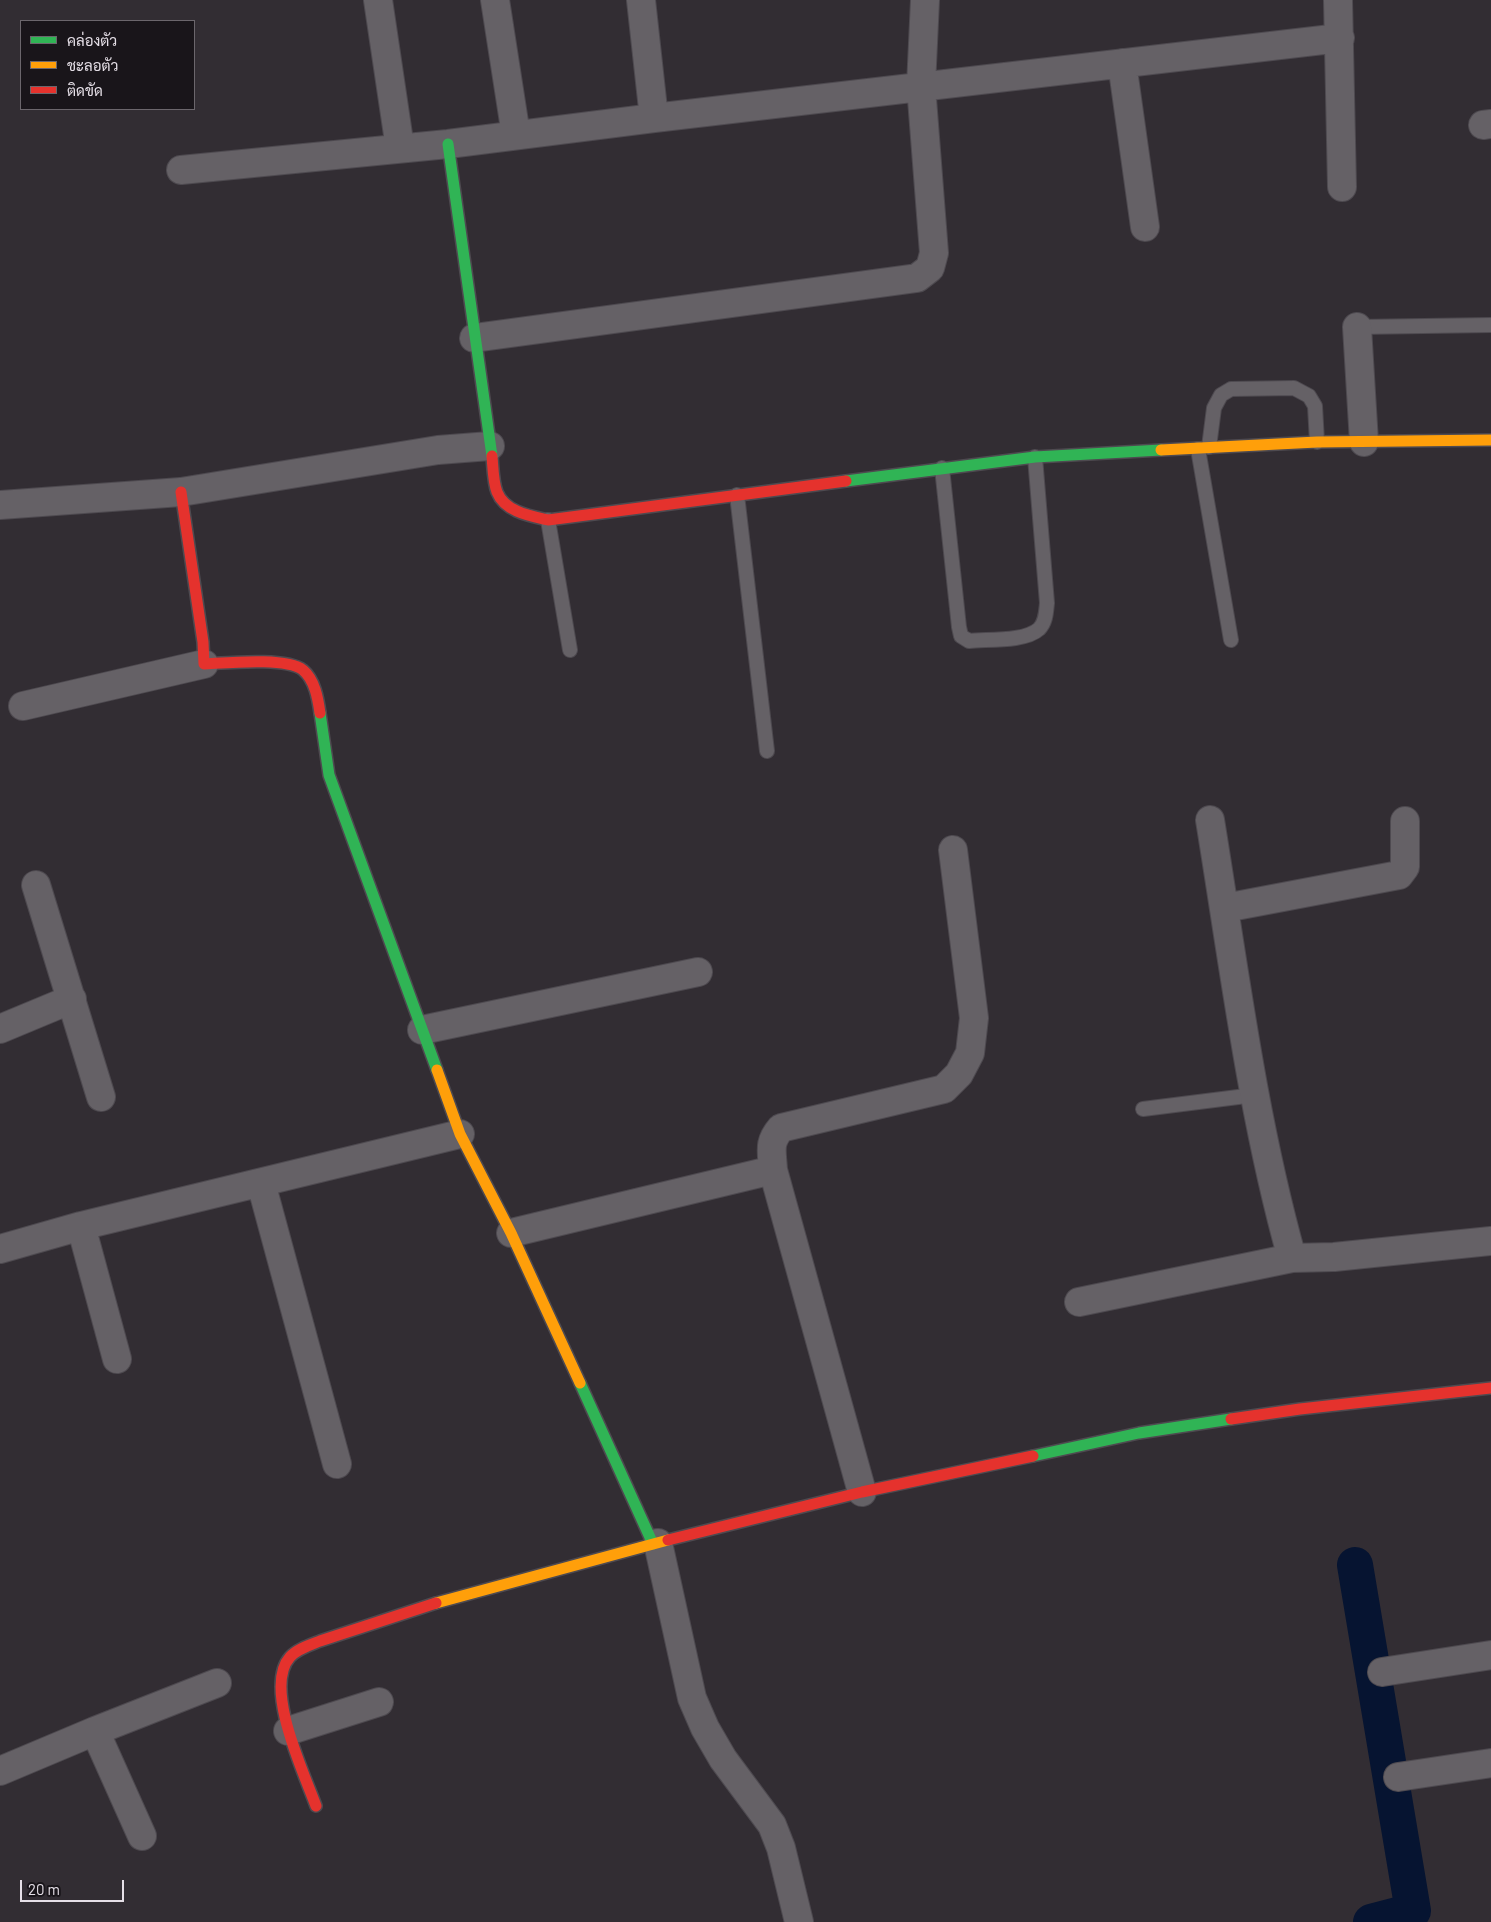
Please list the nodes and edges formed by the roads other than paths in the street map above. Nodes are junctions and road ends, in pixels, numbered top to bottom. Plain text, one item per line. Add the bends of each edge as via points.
1 (378, 0) edge
2 (495, 0) edge
3 (641, 0) edge
4 (925, 0) edge
5 (1338, 0) edge
6 (1340, 38) junction
7 (1122, 63) junction
8 (921, 86) junction
9 (654, 118) junction
10 (516, 135) junction
11 (448, 144) junction
12 (400, 148) junction
13 (181, 170) dead end
14 (1342, 187) dead end
15 (1145, 227) dead end
16 (1491, 325) edge
17 (1357, 327) joint
18 (474, 338) junction
19 (1491, 440) edge
20 (1317, 442) junction
21 (1364, 442) junction
22 (490, 446) junction
23 (1203, 448) junction
24 (1035, 457) junction
25 (942, 468) junction
26 (181, 492) junction
27 (737, 495) junction
28 (0, 505) edge
29 (548, 520) junction
30 (1231, 640) dead end
31 (570, 650) dead end
32 (204, 664) junction
33 (24, 706) dead end
34 (768, 751) dead end
35 (1210, 820) dead end
36 (1405, 821) dead end
37 (953, 850) dead end
38 (36, 885) dead end
39 (1225, 908) junction
40 (698, 972) dead end
41 (72, 999) junction
42 (0, 1029) edge
43 (422, 1030) junction
44 (1254, 1095) junction
45 (101, 1097) dead end
46 (1143, 1109) dead end
47 (460, 1134) junction
48 (773, 1170) junction
49 (261, 1183) junction
50 (81, 1226) junction
51 (512, 1233) junction
52 (1491, 1241) edge
53 (0, 1249) edge
54 (1292, 1258) junction
55 (1079, 1302) dead end
56 (117, 1359) dead end
57 (1491, 1388) edge
58 (337, 1464) dead end
59 (862, 1492) junction
60 (656, 1543) junction
61 (1491, 1655) edge
62 (1382, 1672) dead end
63 (217, 1683) dead end
64 (379, 1702) dead end
65 (95, 1731) junction
66 (288, 1731) junction
67 (1491, 1763) edge
68 (0, 1771) edge
69 (1398, 1777) dead end
70 (316, 1806) dead end
71 (142, 1836) dead end
72 (799, 1922) edge

1 - 12 street
2 - 10 street
3 - 9 street
4 - 8 street
5 - 6 street
6 - 7 street
6 - 14 street
7 - 8 street
7 - 15 street
8 - 9 street
8 - 18 street via 934,253 930,268 917,278
9 - 10 street
10 - 11 street
11 - 12 street
11 - 18 street
12 - 13 street
16 - 17 lane
17 - 21 street
18 - 22 street
19 - 21 street
20 - 21 street
20 - 23 street
20 - 23 lane via 1315,406 1309,396 1294,388 1231,389 1221,395 1214,408
22 - 26 street via 438,450
22 - 29 street via 497,492 505,505 522,515
23 - 24 street
23 - 30 lane
24 - 25 street
24 - 25 lane via 1047,603 1039,629 1025,637 969,641 961,636
25 - 27 street
26 - 28 street
26 - 32 street via 204,642
27 - 29 street
27 - 34 lane
29 - 31 lane
32 - 33 street
32 - 43 street via 290,665 304,670 311,680 323,725 329,776
35 - 39 street
36 - 39 street via 1405,867 1399,875
37 - 48 street via 974,1018 970,1053 959,1074 944,1089 782,1128 773,1137
38 - 41 street
39 - 44 street
40 - 43 street
41 - 42 street
41 - 45 street
43 - 47 street
44 - 46 lane
44 - 54 street
47 - 49 street
47 - 51 street
48 - 51 street
48 - 59 street
49 - 50 street
49 - 58 street
50 - 53 street
50 - 56 street
51 - 60 street
52 - 54 street via 1334,1257
54 - 55 street
57 - 59 street via 1300,1409 1139,1433
59 - 60 street
60 - 66 street via 456,1596 304,1647 290,1657 281,1673 280,1686
60 - 72 street via 692,1698 723,1759 772,1825 781,1848
61 - 62 street
63 - 65 street
64 - 66 street
65 - 68 street
65 - 71 street
66 - 70 street
67 - 69 street

